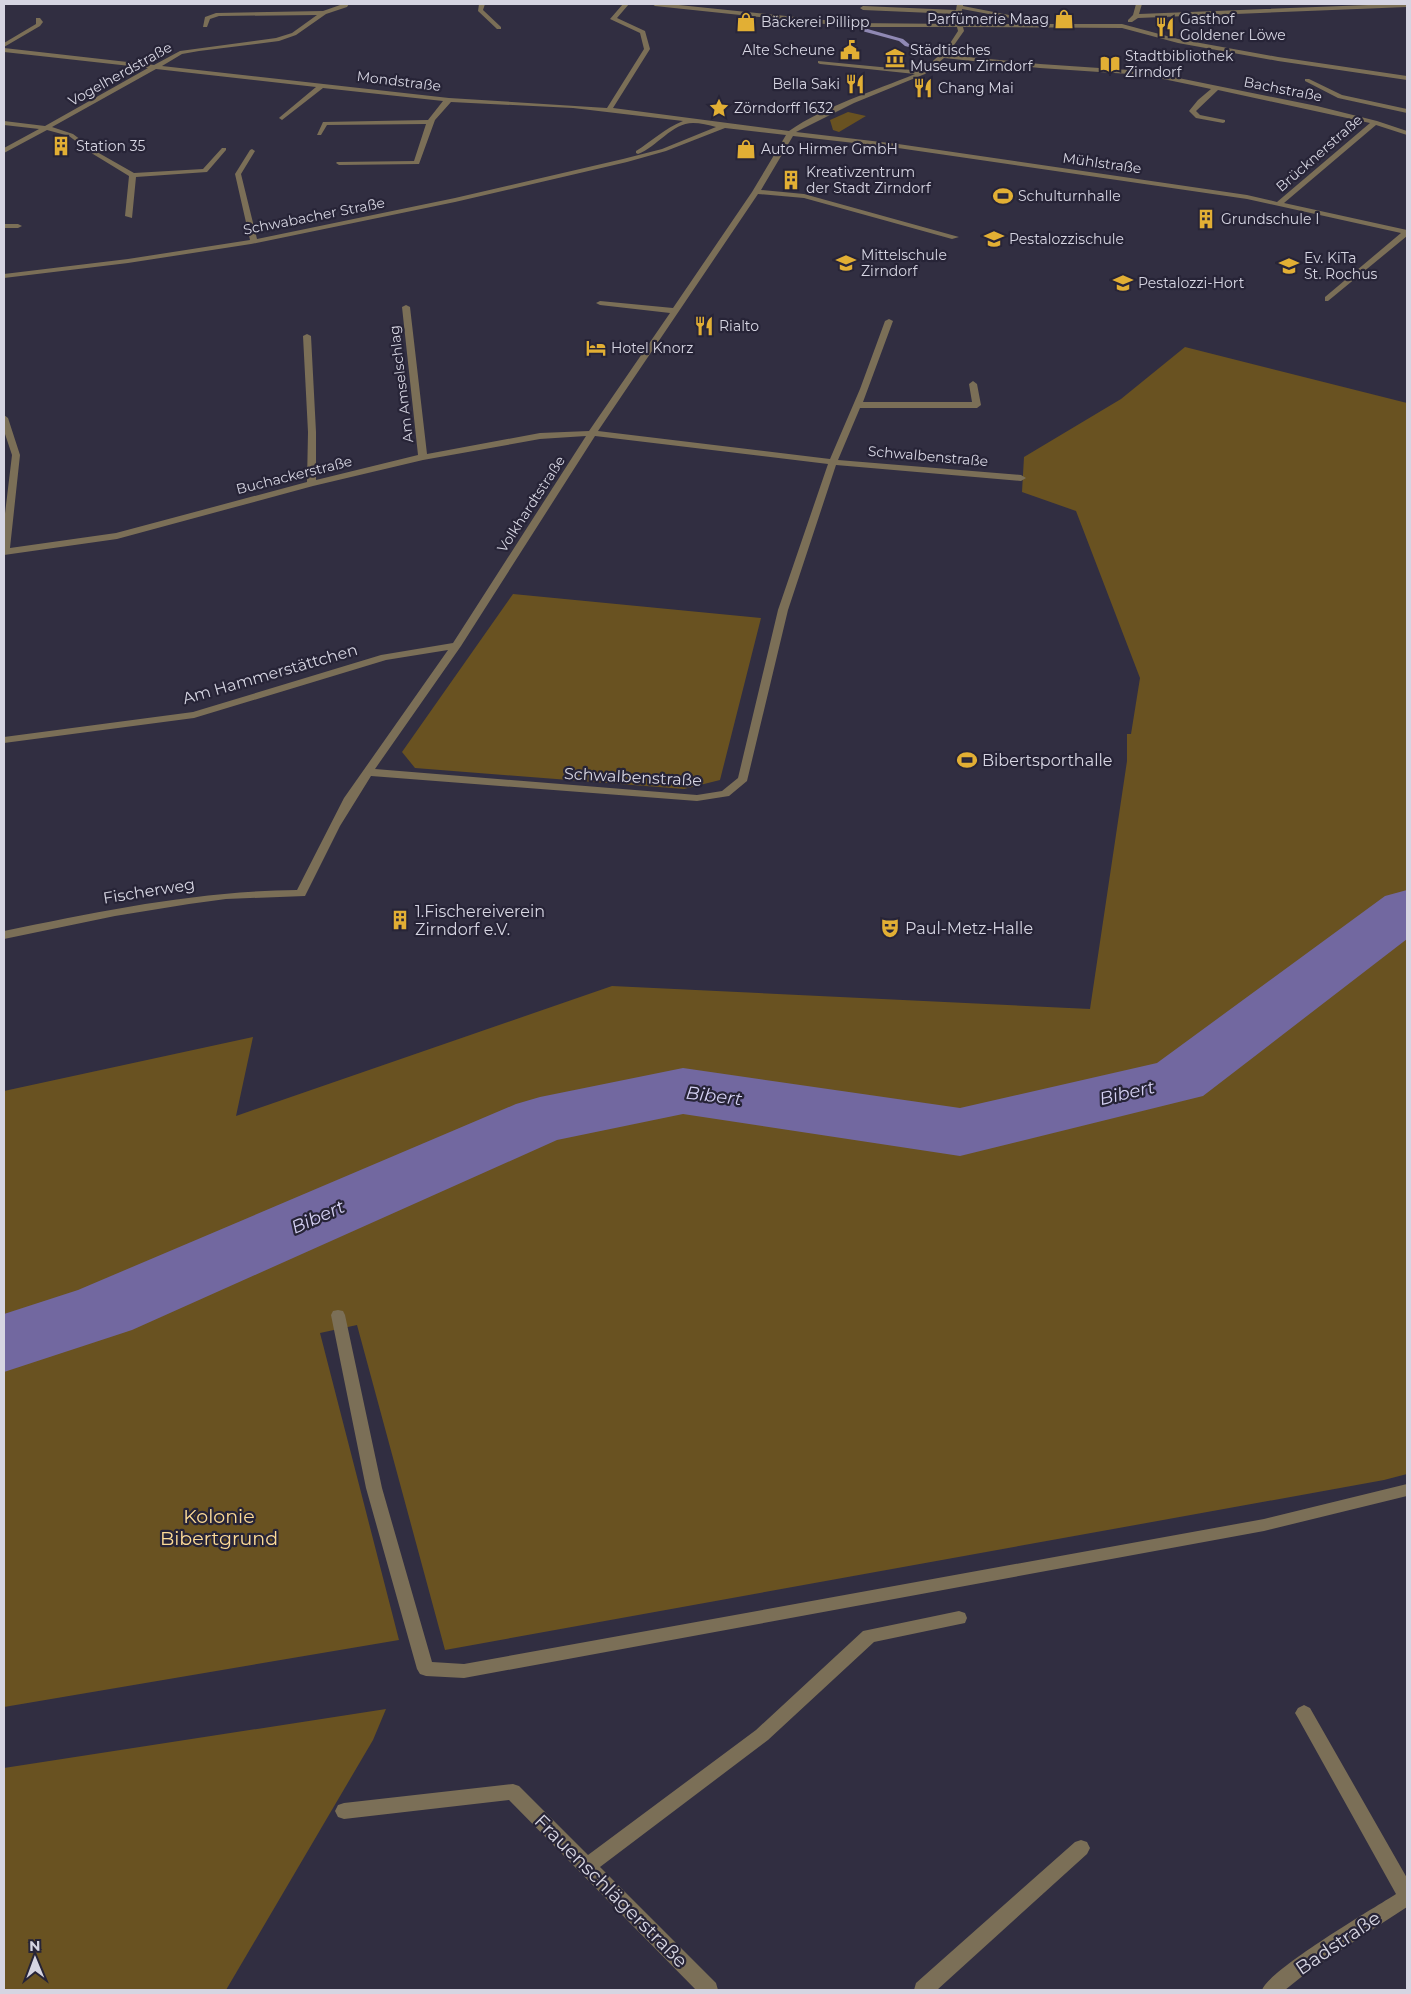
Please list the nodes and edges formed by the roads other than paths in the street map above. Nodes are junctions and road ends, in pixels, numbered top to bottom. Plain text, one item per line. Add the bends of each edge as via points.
1 (346, 4) edge
2 (482, 4) edge
3 (626, 4) edge
4 (655, 4) edge
5 (718, 4) edge
6 (1139, 4) edge
7 (1407, 5) edge
8 (1288, 6) edge
9 (863, 8) dead end
10 (959, 8) edge
11 (711, 9) junction
12 (324, 13) junction
13 (1136, 16) junction
14 (38, 19) dead end
15 (961, 24) junction
16 (1063, 25) junction
17 (205, 26) dead end
18 (1122, 26) junction
19 (499, 28) dead end
20 (4, 45) edge
21 (4, 50) edge
22 (943, 56) junction
23 (820, 62) dead end
24 (158, 66) junction
25 (922, 73) junction
26 (1407, 78) edge
27 (1307, 80) dead end
28 (322, 85) junction
29 (1216, 88) junction
30 (1340, 98) junction
31 (449, 100) junction
32 (1317, 108) junction
33 (609, 109) junction
34 (633, 112) junction
35 (1407, 112) edge
36 (282, 118) dead end
37 (694, 120) junction
38 (1223, 121) dead end
39 (429, 122) junction
40 (1375, 122) junction
41 (4, 123) edge
42 (724, 126) junction
43 (661, 127) junction
44 (48, 128) junction
45 (791, 133) junction
46 (1407, 133) edge
47 (319, 134) dead end
48 (224, 149) dead end
49 (252, 150) dead end
50 (4, 151) edge
51 (625, 161) junction
52 (339, 163) dead end
53 (133, 177) junction
54 (172, 179) dead end
55 (756, 192) junction
56 (1280, 203) junction
57 (128, 216) dead end
58 (4, 226) edge
59 (18, 226) dead end
60 (1407, 232) edge
61 (955, 237) dead end
62 (254, 241) junction
63 (4, 276) edge
64 (1328, 299) dead end
65 (600, 303) dead end
66 (406, 308) dead end
67 (675, 311) junction
68 (889, 322) dead end
69 (308, 336) dead end
70 (973, 384) dead end
71 (857, 405) junction
72 (4, 418) edge
73 (592, 433) junction
74 (423, 457) junction
75 (833, 462) junction
76 (1021, 478) dead end
77 (310, 484) junction
78 (4, 552) edge
79 (456, 646) junction
80 (4, 740) edge
81 (367, 772) junction
82 (301, 893) joint
83 (4, 935) edge
84 (338, 1315) dead end
85 (1407, 1490) edge
86 (959, 1618) dead end
87 (1304, 1713) dead end
88 (344, 1811) dead end
89 (1081, 1848) dead end
90 (586, 1866) junction
91 (1407, 1896) edge
92 (709, 1990) edge
93 (923, 1990) edge
94 (1271, 1990) edge

1 - 12 street, Vogelherdstraße
2 - 19 street via 480,10
3 - 33 street via 613,19 643,32 647,49
4 - 11 street
5 - 11 street
6 - 13 street
7 - 8 street
8 - 13 street
9 - 10 street
10 - 15 street
10 - 16 street
11 - 15 street via 853,25
12 - 17 street via 218,14 207,18
12 - 24 street, Vogelherdstraße via 294,34 277,40 199,48
13 - 18 street
14 - 20 street via 37,26
15 - 16 street
15 - 22 street via 961,31
16 - 18 street
18 - 26 street via 1178,41 1269,58
21 - 24 street, Mondstraße
22 - 25 street
22 - 29 street, Bachstraße via 1144,73
23 - 25 street
24 - 28 street, Mondstraße
24 - 44 street, Vogelherdstraße
25 - 45 street via 852,102
27 - 30 street
28 - 31 street, Mondstraße
28 - 36 street
29 - 32 street, Bachstraße
29 - 38 street via 1192,111 1198,116
30 - 32 street
30 - 35 street
31 - 33 street, Mondstraße
31 - 39 street via 441,105
32 - 40 street, Bachstraße
33 - 34 street, Mondstraße
34 - 37 street, Mondstraße
34 - 43 street
37 - 42 street, Mondstraße
37 - 43 street, Schwabacher Straße
39 - 47 street via 325,123
39 - 52 street via 417,163
40 - 46 street, Bachstraße
40 - 56 street, Brücknerstraße
41 - 44 street
42 - 45 street, Mondstraße
42 - 51 street, Schwabacher Straße via 664,150
43 - 51 street, Schwabacher Straße via 652,144
44 - 50 street, Vogelherdstraße
44 - 53 street via 71,135
45 - 55 street, Volkhardtstraße
45 - 56 street, Mühlstraße
48 - 53 street via 205,171
49 - 62 street via 238,174
51 - 62 street, Schwabacher Straße
53 - 54 street
53 - 57 street
55 - 61 street via 804,196
55 - 67 street, Volkhardtstraße
56 - 60 street, Mühlstraße
58 - 59 street
60 - 64 street
62 - 63 street, Schwabacher Straße
65 - 67 street
66 - 74 street, Am Amselschlag
67 - 73 street, Volkhardtstraße
68 - 71 street, Schwalbenstraße
69 - 77 street via 312,414
70 - 71 street via 976,405
71 - 75 street, Schwalbenstraße
72 - 78 street via 16,455
73 - 74 street, Buchackerstraße via 540,436
73 - 75 street, Schwalbenstraße
73 - 79 street, Volkhardtstraße
74 - 77 street, Buchackerstraße
75 - 76 street, Schwalbenstraße
75 - 81 street, Schwalbenstraße via 783,610 743,779 725,794 697,798
77 - 78 street, Buchackerstraße via 117,536
79 - 80 street, Am Hammerstättchen via 385,657 194,715
79 - 81 street, Volkhardtstraße
81 - 82 street, Volkhardtstraße via 334,826
82 - 83 street, Fischerweg via 258,892 135,908
84 - 85 street via 374,1488 426,1669 464,1671 728,1623 1264,1525
86 - 90 street via 869,1636 762,1735
87 - 91 street
88 - 90 street, Frauenschlägerstraße via 513,1792
89 - 93 street
90 - 92 street, Frauenschlägerstraße
91 - 94 street, Badstraße via 1303,1964

